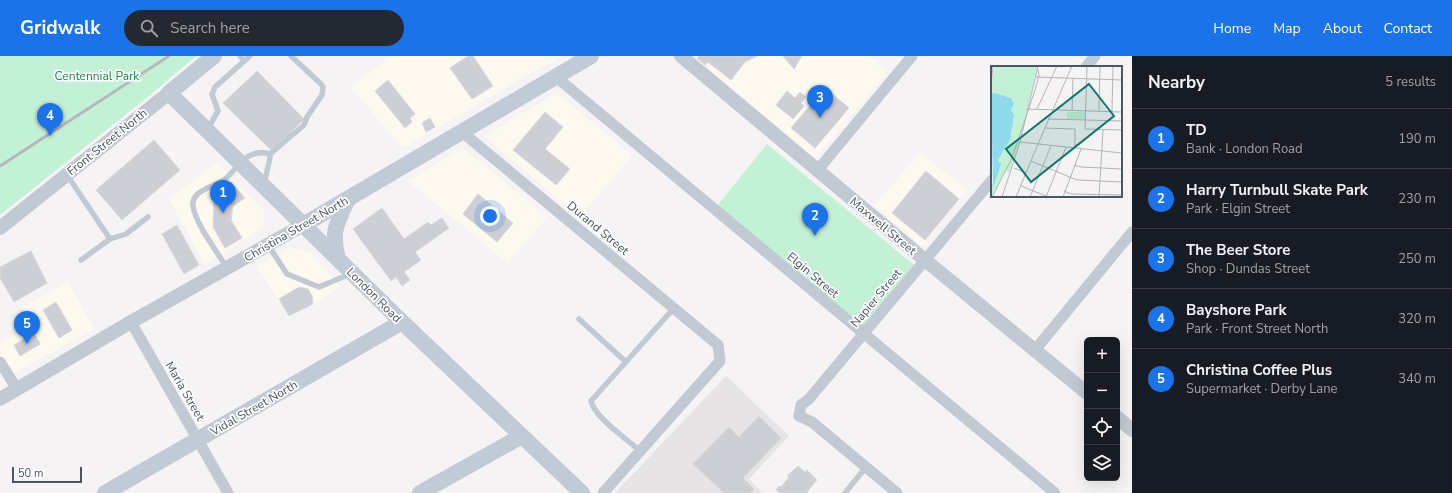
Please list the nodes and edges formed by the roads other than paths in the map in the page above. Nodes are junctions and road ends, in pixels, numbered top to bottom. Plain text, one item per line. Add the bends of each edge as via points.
1 (214, 56) edge
2 (240, 56) edge
3 (250, 56) edge
4 (291, 56) edge
5 (591, 56) edge
6 (681, 56) edge
7 (912, 56) edge
8 (1095, 56) edge
9 (244, 61) junction
10 (1087, 66) edge
11 (555, 76) junction
12 (169, 93) junction
13 (206, 130) junction
14 (462, 132) junction
15 (270, 154) junction
16 (240, 162) junction
17 (817, 171) junction
18 (67, 175) junction
19 (991, 181) edge
20 (263, 186) junction
21 (348, 199) junction
22 (148, 217) dead end
23 (303, 225) junction
24 (0, 228) edge
25 (1132, 232) edge
26 (110, 239) junction
27 (268, 245) junction
28 (338, 259) junction
29 (81, 260) dead end
30 (924, 260) junction
31 (227, 268) junction
32 (352, 273) junction
33 (674, 308) junction
34 (579, 319) dead end
35 (131, 322) junction
36 (402, 322) junction
37 (864, 333) junction
38 (1035, 350) junction
39 (0, 362) edge
40 (626, 362) junction
41 (16, 389) junction
42 (1084, 391) edge
43 (0, 399) edge
44 (1120, 420) edge
45 (1132, 430) edge
46 (522, 436) junction
47 (198, 440) junction
48 (640, 451) junction
49 (866, 467) junction
50 (105, 493) edge
51 (228, 493) edge
52 (420, 493) edge
53 (582, 493) edge
54 (603, 493) edge
55 (845, 493) edge
56 (897, 493) edge
57 (1055, 493) edge

1 - 12 main road, Front Street North
2 - 9 lane
3 - 9 lane
4 - 15 lane via 323,87 322,95 307,116 304,125
5 - 11 main road, Christina Street North
6 - 17 street, Maxwell Street
7 - 17 street
8 - 10 street
9 - 13 lane via 215,87 212,94 218,111
11 - 14 main road, Christina Street North
11 - 37 street, Elgin Street
12 - 13 main road, London Road
12 - 18 street, Front Street North
13 - 16 main road, London Road
14 - 21 main road, Christina Street North
14 - 33 street, Durand Street
15 - 16 lane via 254,154
15 - 20 lane via 270,166
16 - 20 main road, London Road
16 - 31 lane via 224,180 195,196 192,204 206,236
17 - 30 street, Maxwell Street
18 - 24 street, Front Street North
18 - 26 lane
19 - 30 street, Napier Street
20 - 23 main road, London Road
21 - 23 main road, Christina Street North
21 - 28 main road via 337,221 334,240
22 - 26 lane via 126,234
23 - 27 street, Christina Street North
23 - 28 main road, London Road
25 - 38 street
26 - 29 lane
27 - 31 street, Christina Street North
27 - 32 lane via 287,274 319,287
28 - 32 main road, London Road
30 - 37 street, Napier Street
30 - 38 street, Maxwell Street
31 - 35 street, Christina Street North
32 - 36 main road, London Road
33 - 40 lane
33 - 48 street, Durand Street via 718,345 720,361
34 - 40 lane
35 - 41 street, Christina Street North
35 - 47 street, Maria Street
36 - 46 main road, London Road
36 - 47 main road, Vidal Street North
37 - 49 street, Napier Street via 801,405 799,416 812,422
37 - 57 street, Elgin Street
38 - 42 street, Maxwell Street
39 - 41 street
40 - 48 lane via 591,401 603,418
41 - 43 street, Christina Street North
44 - 45 street
46 - 52 main road
46 - 53 main road, London Road
47 - 50 main road, Vidal Street North
47 - 51 street, Maria Street
48 - 54 street
49 - 55 lane
49 - 56 street

